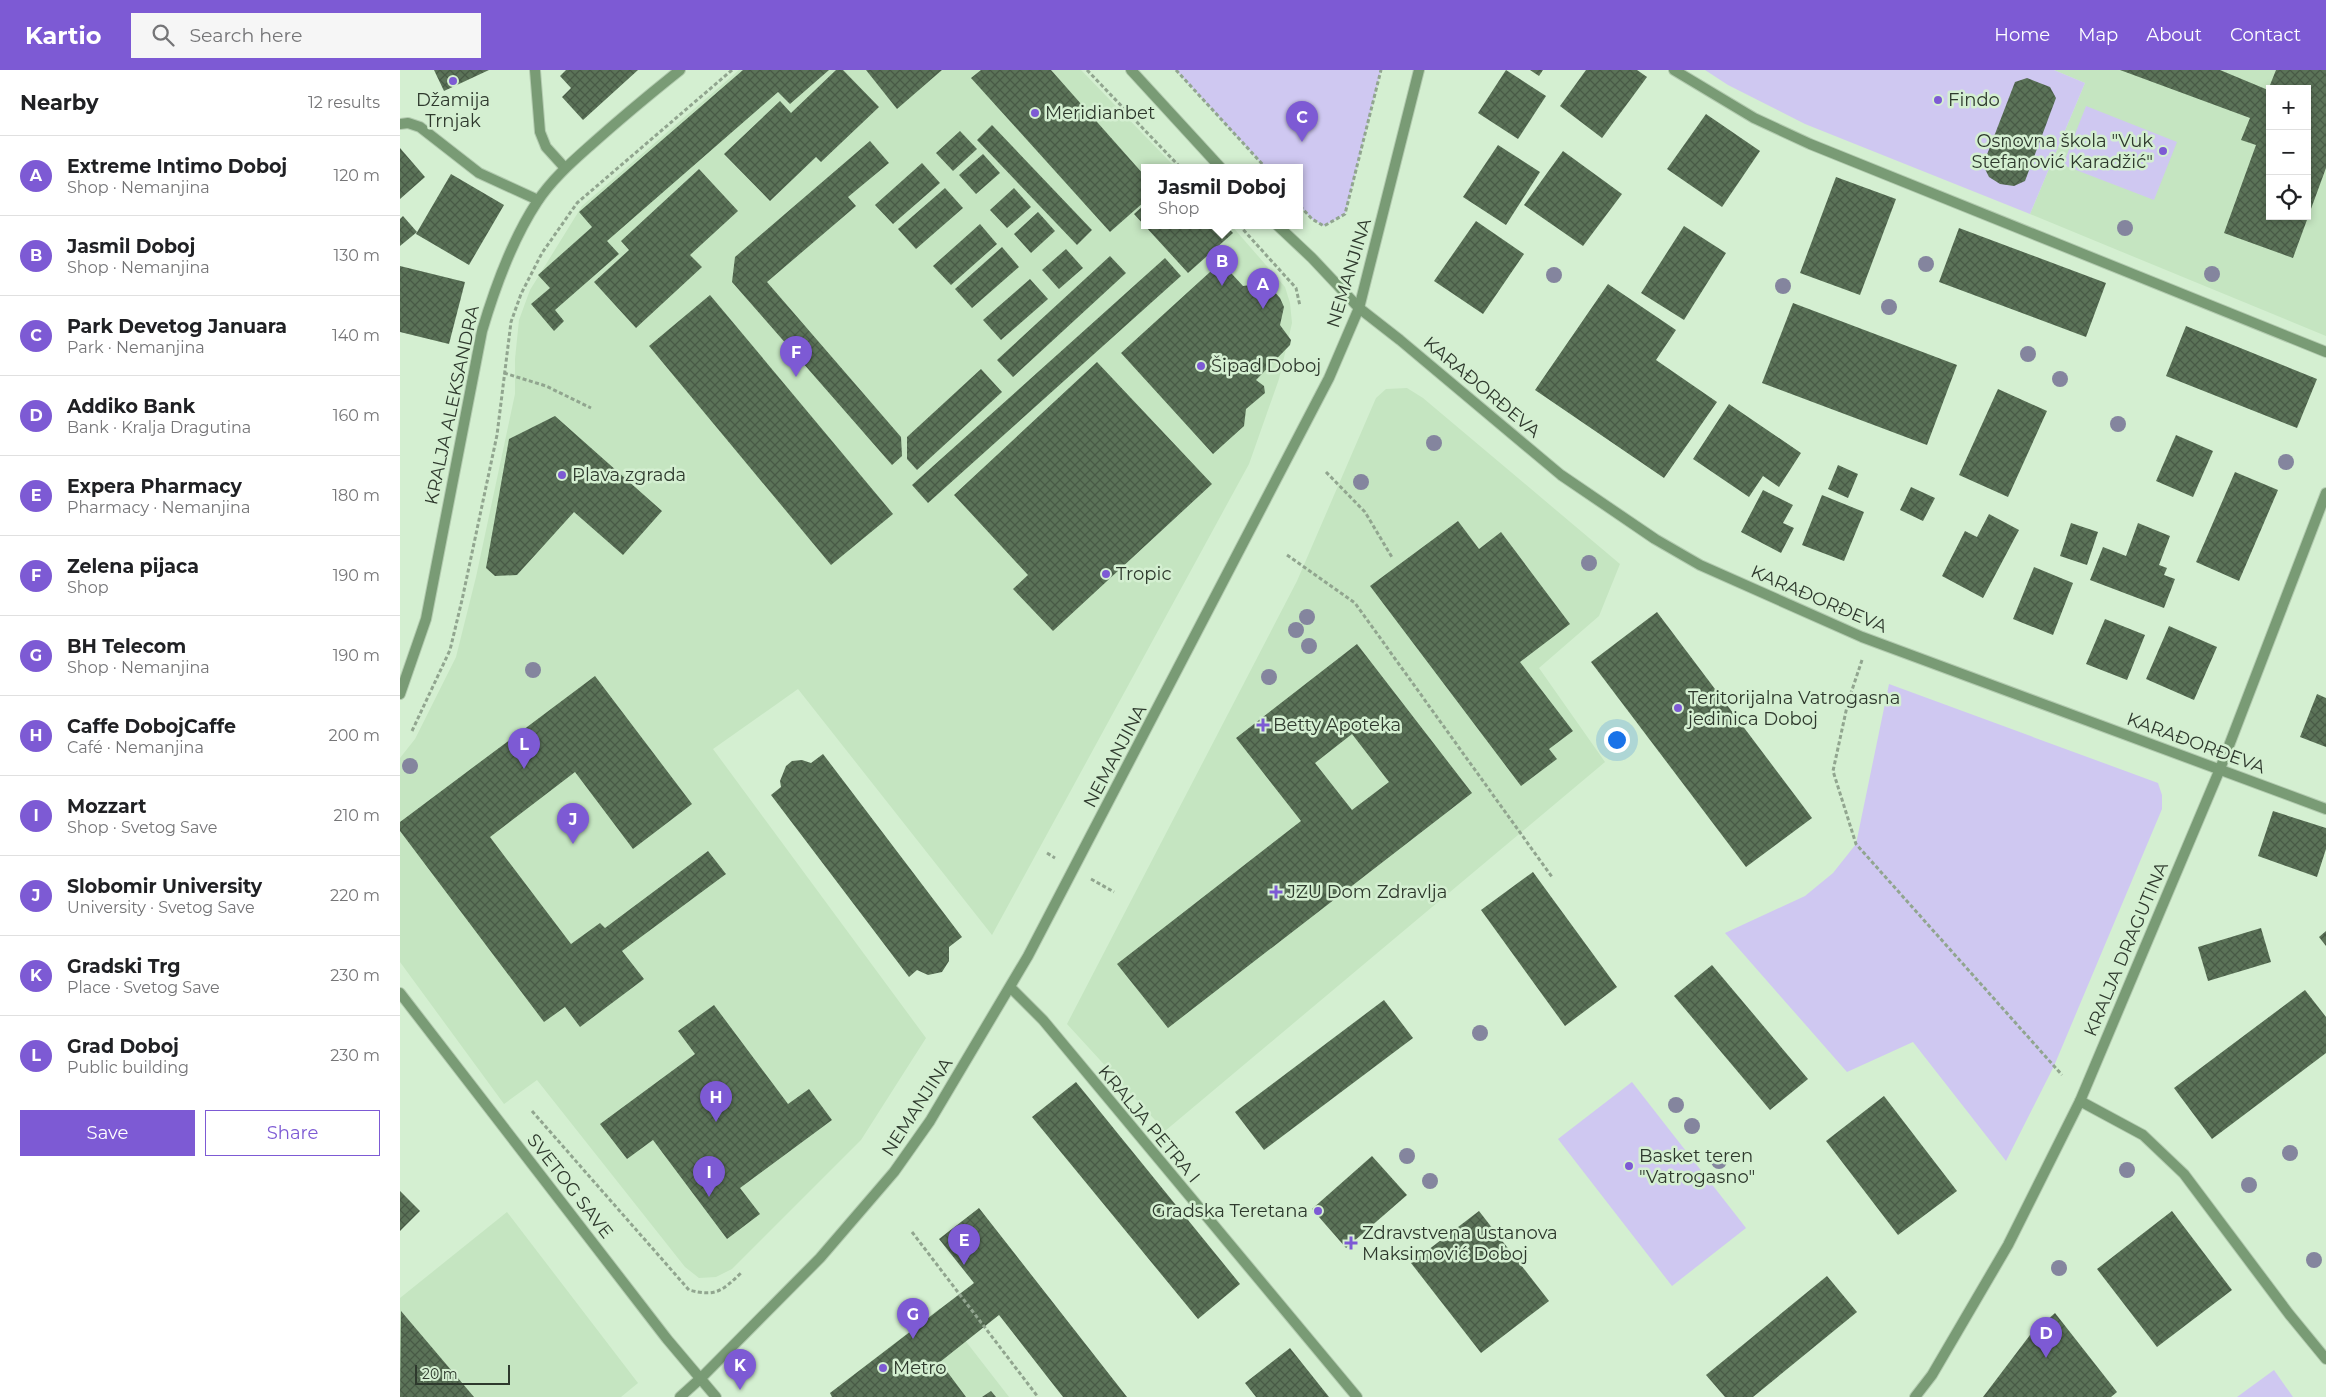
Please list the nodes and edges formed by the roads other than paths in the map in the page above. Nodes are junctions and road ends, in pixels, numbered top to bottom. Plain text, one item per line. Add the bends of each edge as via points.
1 (535, 70) edge
2 (680, 70) edge
3 (1130, 70) edge
4 (1419, 70) edge
5 (1674, 70) edge
6 (400, 124) edge
7 (1217, 164) edge
8 (565, 168) junction
9 (538, 200) junction
10 (1281, 229) edge
11 (1359, 308) junction
12 (2326, 352) edge
13 (2326, 493) edge
14 (400, 694) edge
15 (2220, 769) junction
16 (2326, 809) edge
17 (1011, 988) junction
18 (400, 993) edge
19 (2080, 1102) junction
20 (2326, 1359) edge
21 (701, 1378) junction
22 (680, 1397) edge
23 (716, 1397) edge
24 (1357, 1397) edge
25 (1915, 1397) edge

1 - 8 street via 540,132 546,147
2 - 8 street, KRALJA ALEKSANDRA
3 - 7 street
4 - 11 street, NEMANJINA
5 - 12 street via 1754,118 1817,147
6 - 9 street via 420,127 479,173
8 - 9 street, KRALJA ALEKSANDRA
9 - 14 street, KRALJA ALEKSANDRA via 502,272 482,331 426,619
10 - 11 street, KARAĐORĐEVA
11 - 15 street, KARAĐORĐEVA via 1561,474 1655,539 1700,565 1862,637
11 - 17 street, NEMANJINA via 1329,378
13 - 15 street, KRALJA DRAGUTINA
15 - 16 street, KARAĐORĐEVA
15 - 19 street, KRALJA DRAGUTINA
17 - 21 street, NEMANJINA via 930,1121 894,1172 820,1258
17 - 24 street, KRALJA PETRA I via 1043,1020
18 - 21 street, SVETOG SAVE
19 - 20 street via 2143,1135 2184,1174
19 - 25 street, KRALJA DRAGUTINA via 2008,1245 1932,1375
21 - 22 street, NEMANJINA
21 - 23 street, SVETOG SAVE

